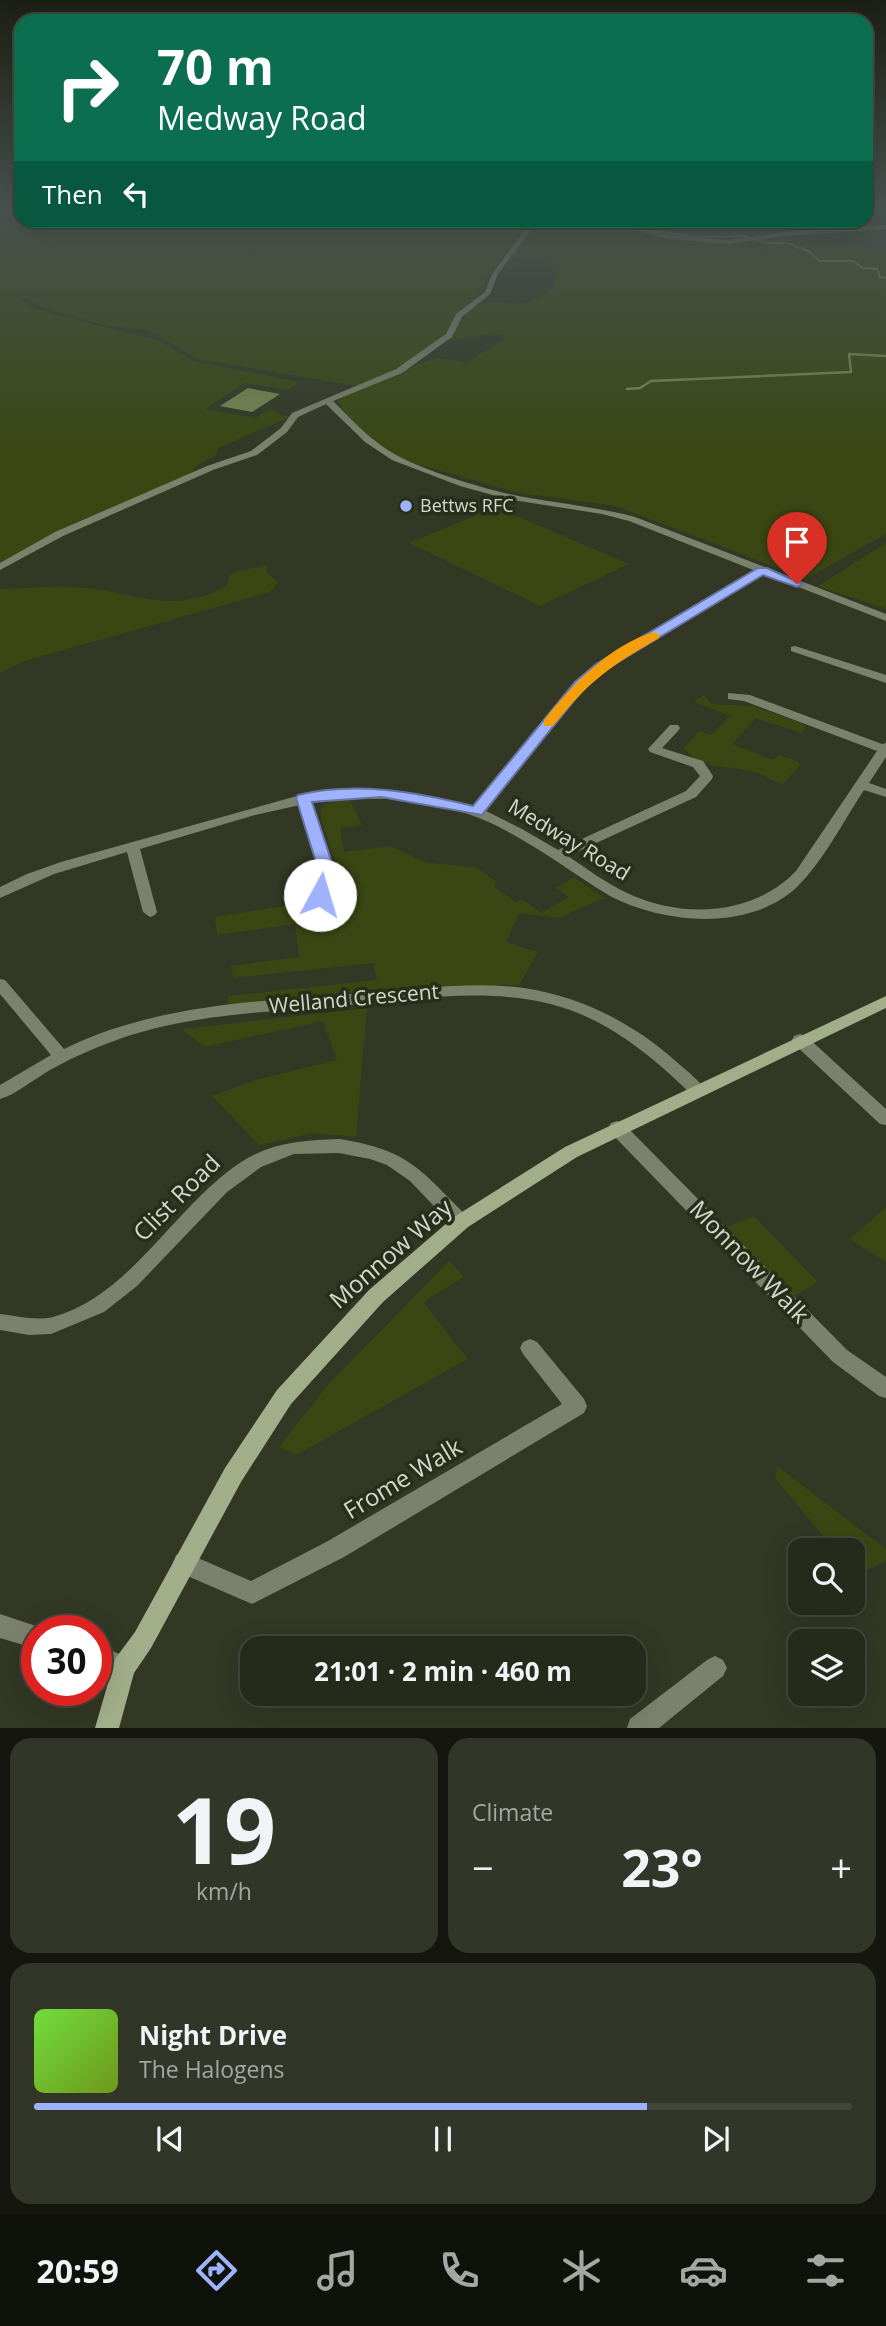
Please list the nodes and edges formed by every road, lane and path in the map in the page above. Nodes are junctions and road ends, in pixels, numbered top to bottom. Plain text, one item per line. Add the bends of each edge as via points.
1 (489, 290) edge
2 (327, 400) junction
3 (0, 567) edge
4 (762, 571) junction
5 (886, 618) edge
6 (795, 649) dead end
7 (886, 679) edge
8 (732, 696) dead end
9 (674, 728) dead end
10 (885, 748) edge
11 (861, 785) junction
12 (886, 793) edge
13 (304, 798) junction
14 (476, 811) junction
15 (132, 846) junction
16 (557, 856) junction
17 (0, 893) edge
18 (320, 895) dead end
19 (150, 912) dead end
20 (0, 984) edge
21 (886, 1001) edge
22 (800, 1041) junction
23 (60, 1055) junction
24 (697, 1090) junction
25 (0, 1093) edge
26 (886, 1119) edge
27 (617, 1128) junction
28 (461, 1222) junction
29 (0, 1322) edge
30 (530, 1348) dead end
31 (886, 1390) edge
32 (184, 1563) junction
33 (0, 1626) edge
34 (21, 1632) edge
35 (112, 1663) edge
36 (123, 1667) junction
37 (715, 1668) dead end
38 (107, 1727) edge
39 (639, 1727) edge

1 - 2 street via 459,316 449,335 399,370
2 - 3 street via 295,415 284,430 254,453 59,534
2 - 4 street via 368,440 395,458 510,497 613,514
4 - 5 street
4 - 14 street via 600,667 579,685
6 - 7 street
8 - 10 street
9 - 16 street via 654,749 698,764 707,776 691,794
10 - 11 street, Medway Road
11 - 12 street
11 - 16 street, Medway Road via 800,876 778,894 744,909 702,914 640,904
13 - 14 street, Medway Road via 381,793
13 - 15 street, Medway Road
13 - 18 street via 328,875
14 - 16 street, Medway Road via 520,831
15 - 17 street, Medway Road via 58,867
15 - 19 street
20 - 23 street
21 - 22 street, Monnow Way
22 - 24 street, Monnow Way
22 - 26 street
23 - 24 street, Welland Crescent via 136,1027 210,1012 458,990 522,992 575,1006 621,1028
23 - 25 street, Welland Crescent
24 - 27 street, Monnow Way
27 - 28 street, Monnow Way
27 - 31 street, Monnow Walk via 840,1356
28 - 29 street, Clist Road via 400,1164 362,1149 315,1143 276,1152 236,1171 116,1294 58,1324 36,1327
28 - 32 street, Monnow Way via 368,1305 284,1397
30 - 32 street, Frome Walk via 577,1406 336,1549 252,1593
32 - 36 street, Monnow Way via 143,1640
33 - 34 street
35 - 36 street
36 - 38 street, Monnow Way
37 - 39 street

